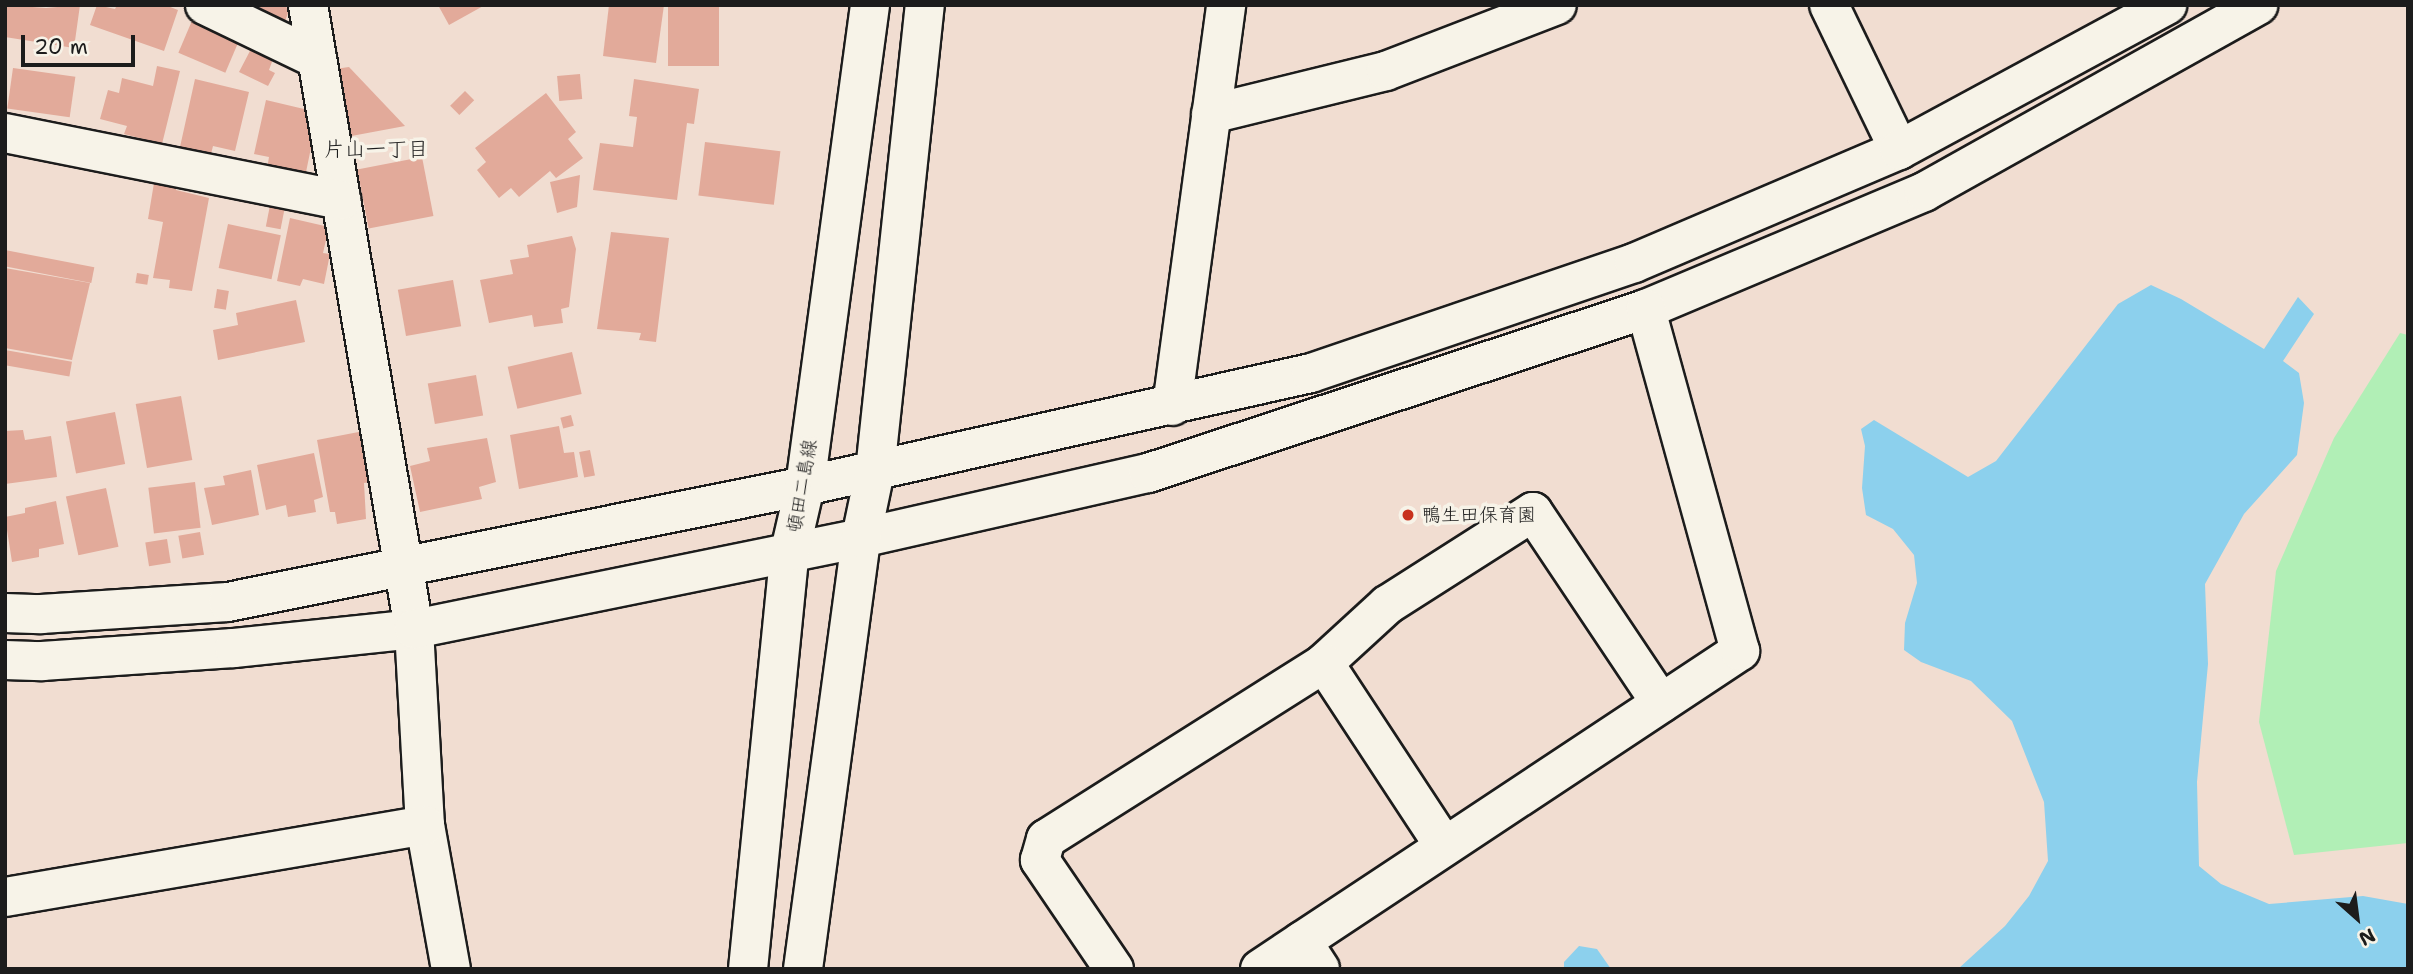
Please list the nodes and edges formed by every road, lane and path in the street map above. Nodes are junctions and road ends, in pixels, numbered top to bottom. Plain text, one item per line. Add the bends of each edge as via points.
1 (205, 5) edge
2 (308, 5) edge
3 (870, 5) edge
4 (925, 5) edge
5 (1226, 5) edge
6 (1557, 5) edge
7 (1829, 5) edge
8 (2167, 5) edge
9 (2258, 5) edge
10 (317, 59) junction
11 (1211, 114) junction
12 (5, 133) edge
13 (1899, 150) junction
14 (341, 200) junction
15 (1646, 309) junction
16 (1172, 406) junction
17 (875, 471) junction
18 (805, 486) junction
19 (861, 538) junction
20 (790, 551) junction
21 (404, 568) junction
22 (5, 613) edge
23 (414, 629) junction
24 (5, 660) edge
25 (1324, 663) junction
26 (1661, 703) junction
27 (425, 825) junction
28 (1444, 846) junction
29 (5, 897) edge
30 (1310, 955) edge
31 (451, 969) edge
32 (748, 969) edge
33 (803, 969) edge
34 (1114, 969) edge
35 (1260, 969) edge

1 - 10 street
2 - 10 street
3 - 18 street, 頓田二島線
4 - 17 street
5 - 11 street
6 - 11 street via 1386,71
7 - 13 street
8 - 13 street
9 - 15 street via 1924,192
10 - 14 street
11 - 16 street
12 - 14 street
13 - 16 street via 1622,267 1311,373
14 - 21 street
15 - 19 street via 1148,473
15 - 26 street via 1740,651
16 - 17 street
17 - 18 street
17 - 19 street
18 - 20 street, 頓田二島線
18 - 21 street
19 - 20 street
19 - 33 street
20 - 23 street
20 - 32 street, 頓田二島線
21 - 22 street via 228,602
21 - 23 street
23 - 24 street via 234,648
23 - 27 street
25 - 26 street via 1387,605 1533,512
25 - 28 street
25 - 34 street via 1046,839 1040,860
26 - 28 street
27 - 29 street
27 - 31 street
28 - 30 street
30 - 35 street

